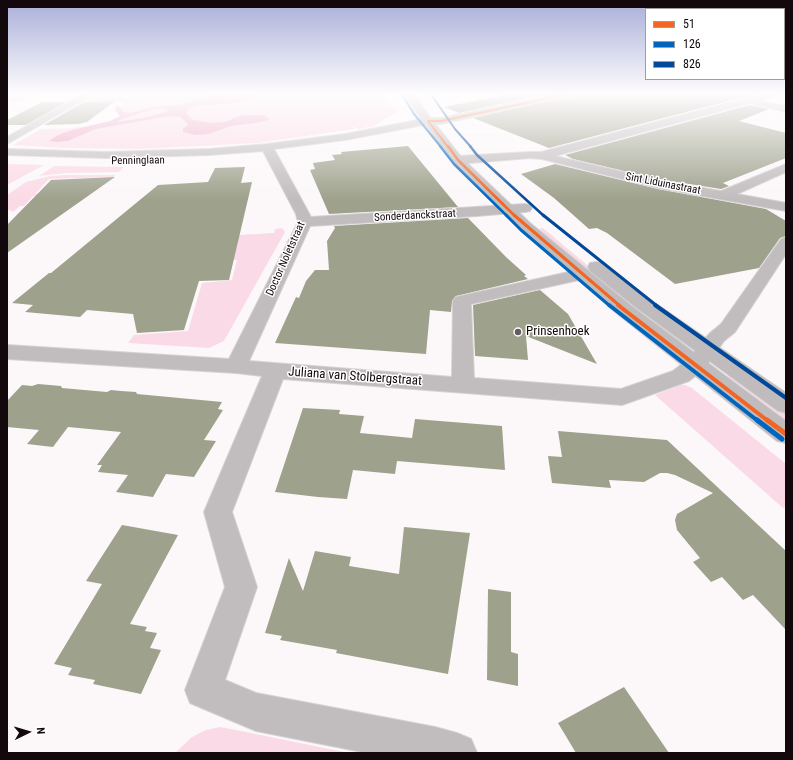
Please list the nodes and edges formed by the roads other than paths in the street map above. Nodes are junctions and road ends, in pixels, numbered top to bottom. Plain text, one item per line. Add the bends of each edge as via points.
1 (30, 128) edge
2 (409, 128) edge
3 (439, 128) edge
4 (643, 128) edge
5 (7, 141) edge
6 (268, 151) junction
7 (7, 152) edge
8 (542, 156) junction
9 (7, 160) edge
10 (466, 160) junction
11 (786, 168) edge
12 (722, 196) junction
13 (786, 207) edge
14 (525, 208) junction
15 (507, 209) junction
16 (304, 222) junction
17 (786, 242) edge
18 (582, 274) junction
19 (12, 356) edge
20 (701, 357) junction
21 (236, 366) junction
22 (275, 371) junction
23 (463, 385) junction
24 (786, 405) edge
25 (786, 434) edge
26 (457, 753) edge

1 - 5 street
2 - 6 street, Penninglaan via 310,150
3 - 10 main road
4 - 8 street
6 - 7 street, Penninglaan via 106,155
6 - 9 street, Penninglaan via 207,159 135,162
6 - 16 street, Doctor Noletstraat via 303,214
8 - 10 street
8 - 12 street, Sint Liduinastraat via 599,171
10 - 14 main road
10 - 15 main road
11 - 12 street
12 - 13 street, Sint Liduinastraat
14 - 15 street, Sonderdanckstraat
14 - 20 main road
15 - 16 street, Sonderdanckstraat
15 - 18 main road
16 - 21 street, Doctor Noletstraat
17 - 20 street, Juliana van Stolbergstraat via 728,328
18 - 20 main road
18 - 23 street via 462,301
19 - 21 street, Juliana van Stolbergstraat
20 - 23 street, Juliana van Stolbergstraat via 681,376 622,397
20 - 24 main road
20 - 25 main road
21 - 22 street, Juliana van Stolbergstraat
22 - 23 street, Juliana van Stolbergstraat
22 - 26 street via 218,512 241,587 203,690 256,712 435,746

